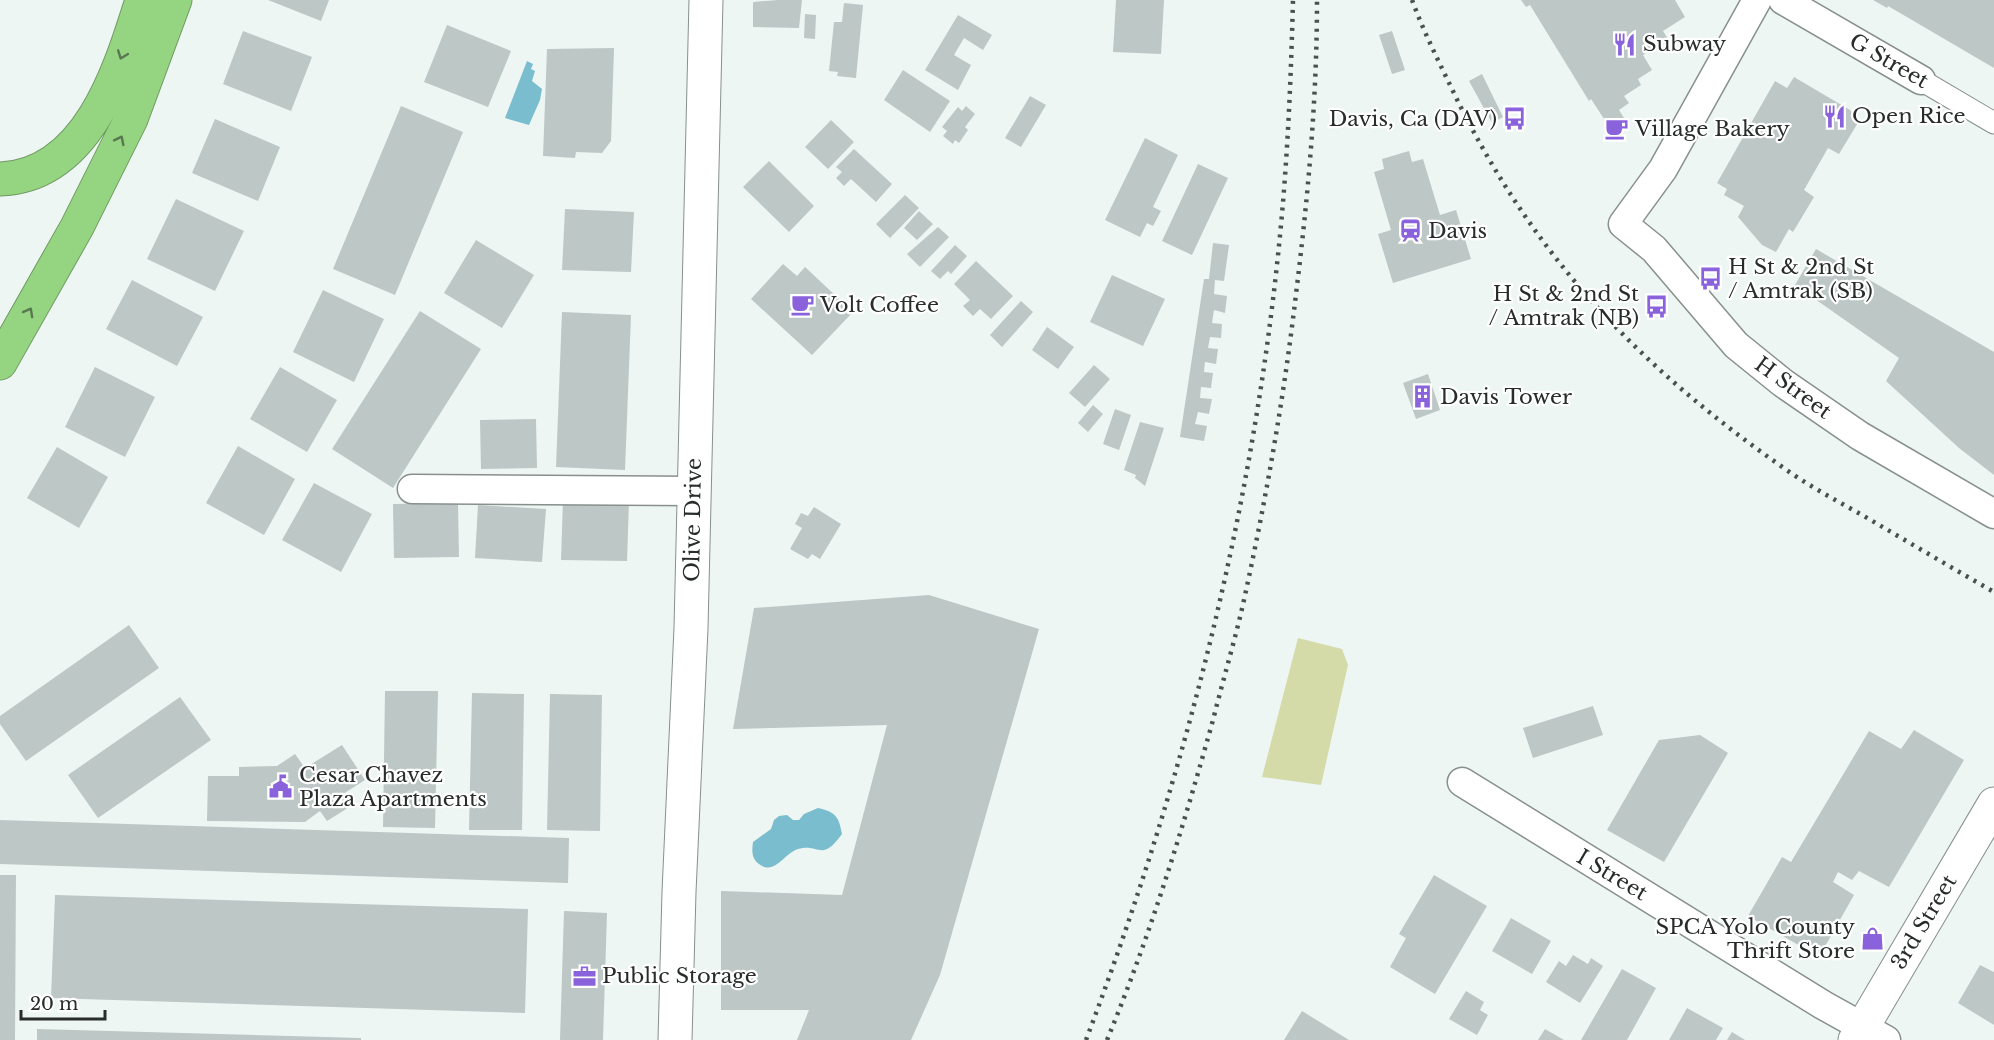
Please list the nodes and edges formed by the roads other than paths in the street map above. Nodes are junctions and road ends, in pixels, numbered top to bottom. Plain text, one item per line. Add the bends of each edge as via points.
1 (142, 0) edge
2 (175, 0) edge
3 (706, 0) edge
4 (1757, 0) edge
5 (1783, 0) edge
6 (1922, 80) joint
7 (1994, 123) edge
8 (0, 179) edge
9 (0, 363) edge
10 (412, 489) dead end
11 (694, 491) junction
12 (1994, 514) edge
13 (1462, 782) dead end
14 (1994, 804) edge
15 (1868, 1036) edge
16 (675, 1040) edge

1 -> 8 highway via 112,83 92,122 68,152 37,171
9 -> 2 highway via 77,227 131,119
3 - 11 street, Olive Drive
4 - 12 street, H Street via 1663,169 1623,224 1654,249 1736,345 1783,383 1860,436
5 - 6 street, G Street
6 - 7 street, G Street
10 - 11 street
11 - 16 street, Olive Drive
13 - 15 street, I Street
14 - 15 street, 3rd Street

